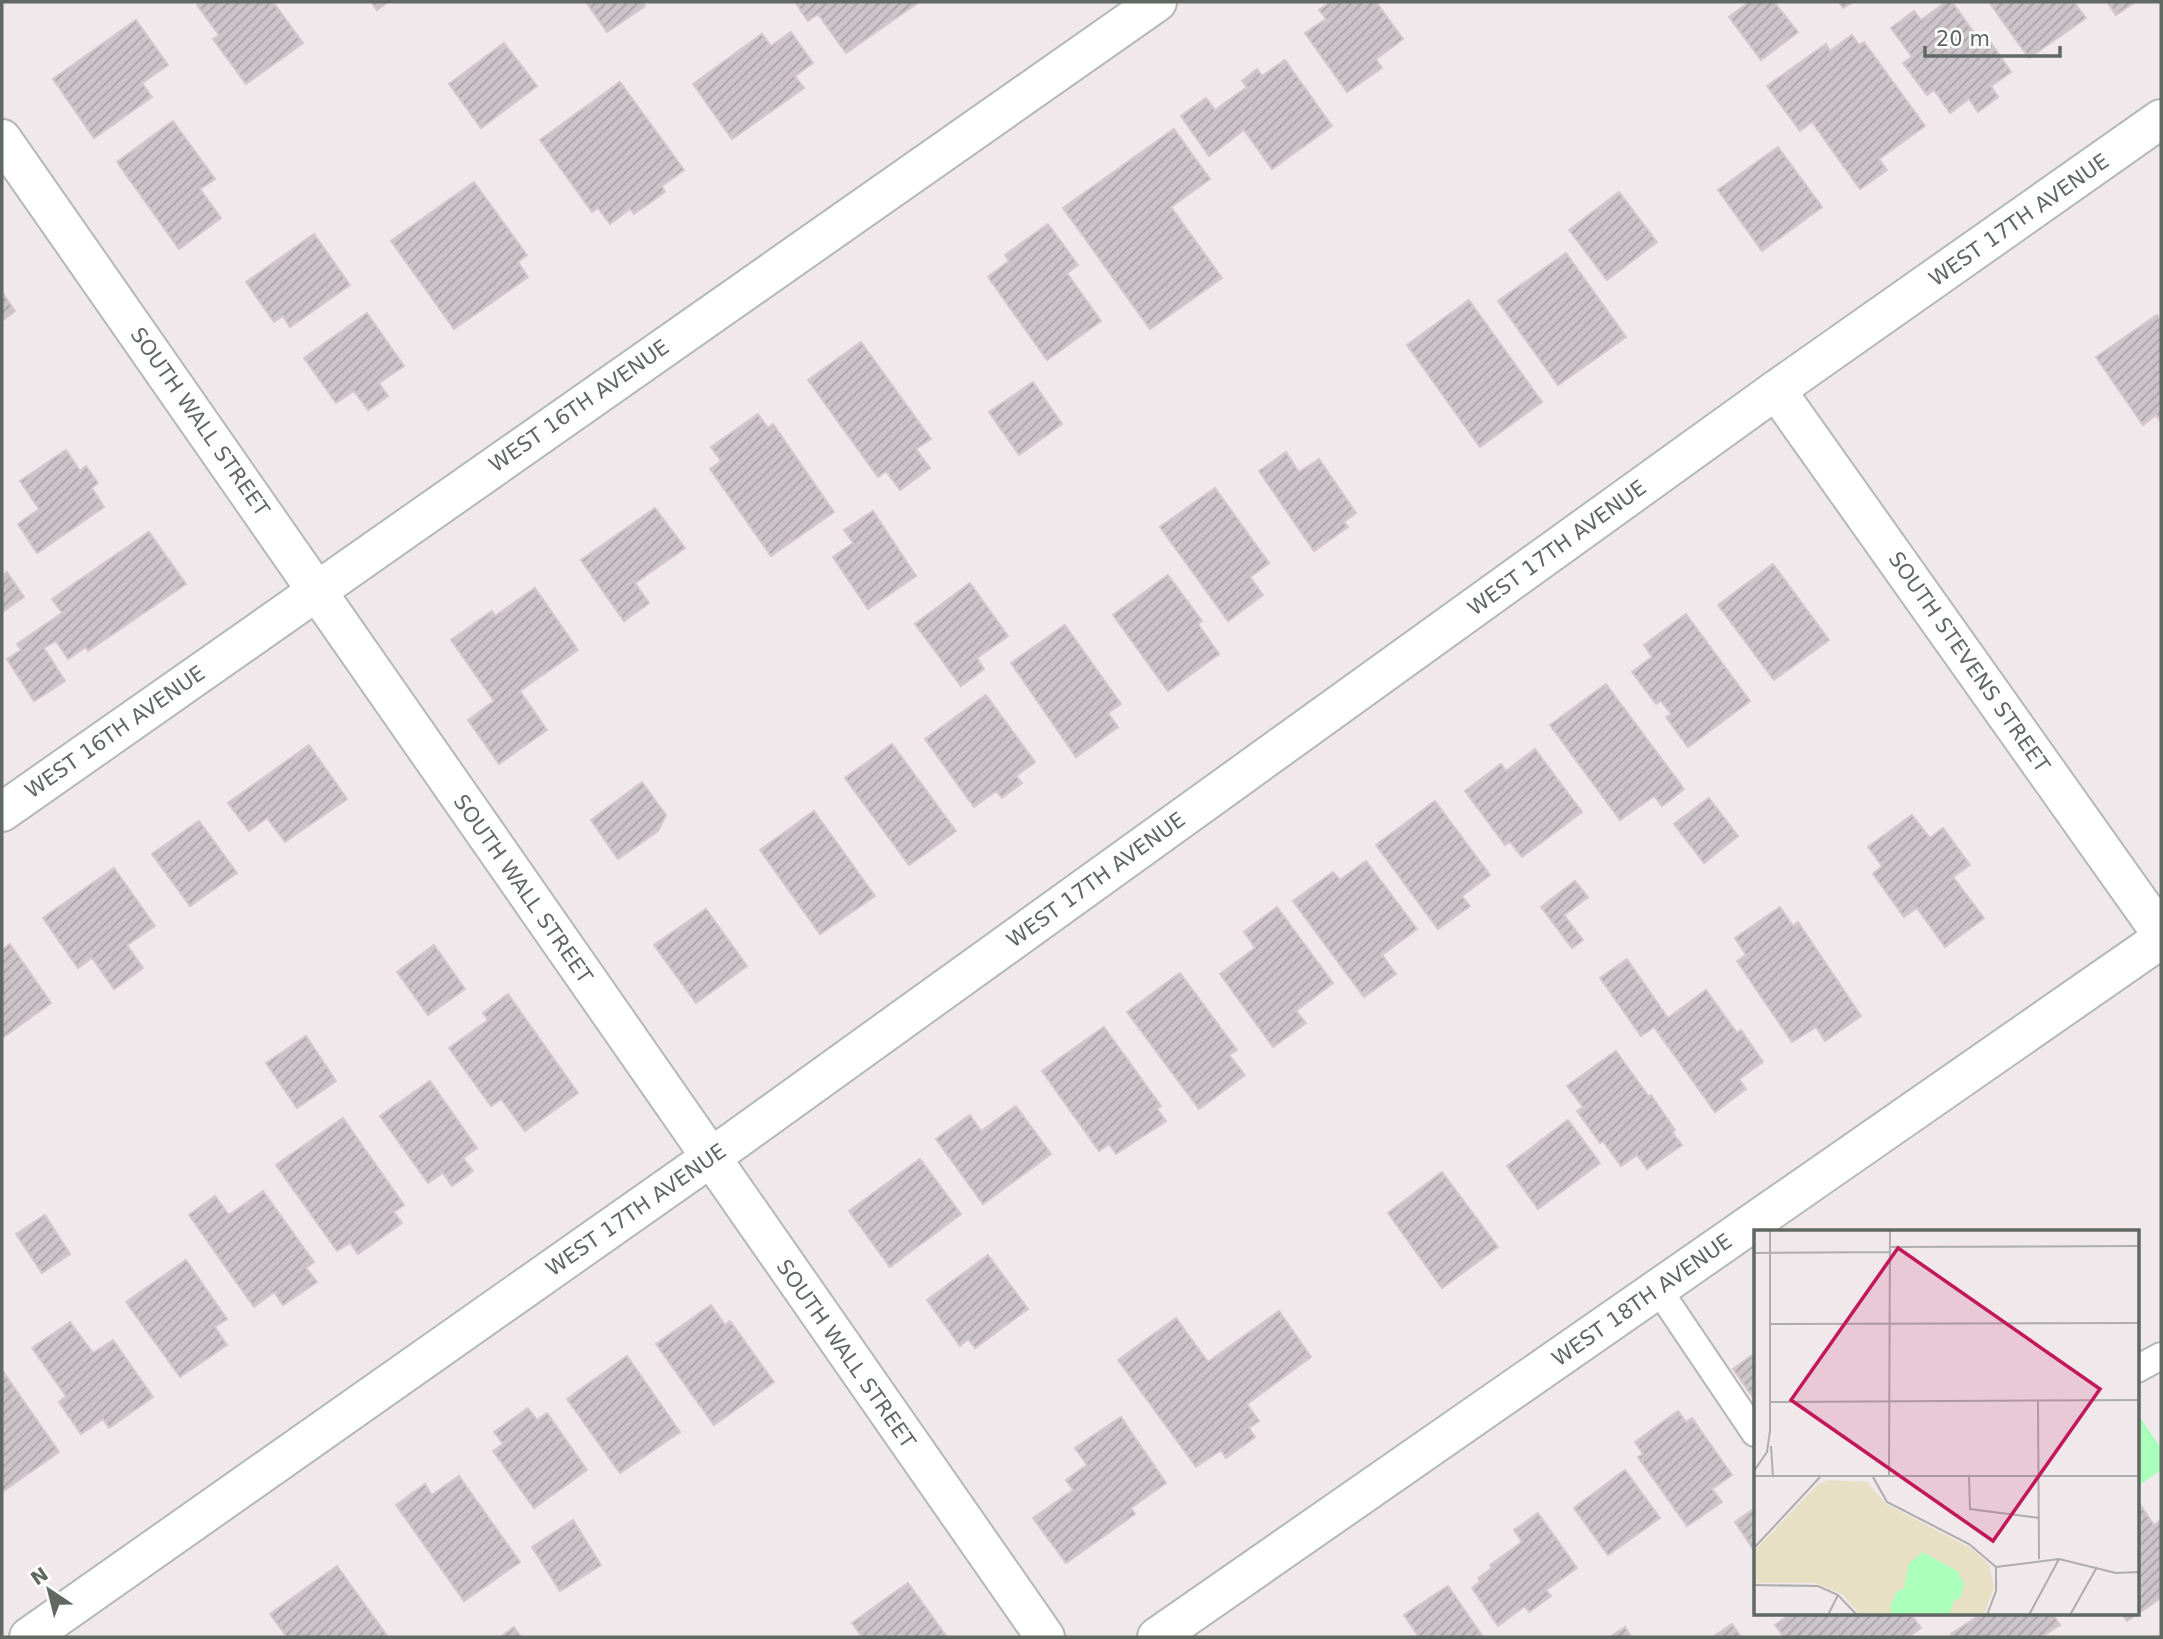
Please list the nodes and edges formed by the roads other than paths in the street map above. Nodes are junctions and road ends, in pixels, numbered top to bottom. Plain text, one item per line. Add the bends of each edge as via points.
1 (1157, 2) edge
2 (2161, 119) edge
3 (2, 139) edge
4 (1776, 390) junction
5 (316, 590) junction
6 (2, 812) edge
7 (2161, 933) edge
8 (2161, 939) edge
9 (709, 1158) junction
10 (1658, 1289) junction
11 (2161, 1356) edge
12 (2138, 1368) edge
13 (1754, 1432) edge
14 (30, 1637) edge
15 (1045, 1637) edge
16 (1157, 1637) edge

1 - 5 street, WEST 16TH AVENUE
2 - 4 street, WEST 17TH AVENUE
3 - 5 street, SOUTH WALL STREET
4 - 7 street, SOUTH STEVENS STREET
4 - 9 street, WEST 17TH AVENUE
5 - 6 street, WEST 16TH AVENUE
5 - 9 street, SOUTH WALL STREET
8 - 10 street, WEST 18TH AVENUE
9 - 14 street, WEST 17TH AVENUE
9 - 15 street, SOUTH WALL STREET
10 - 13 lane
10 - 16 street, WEST 18TH AVENUE
11 - 12 lane

